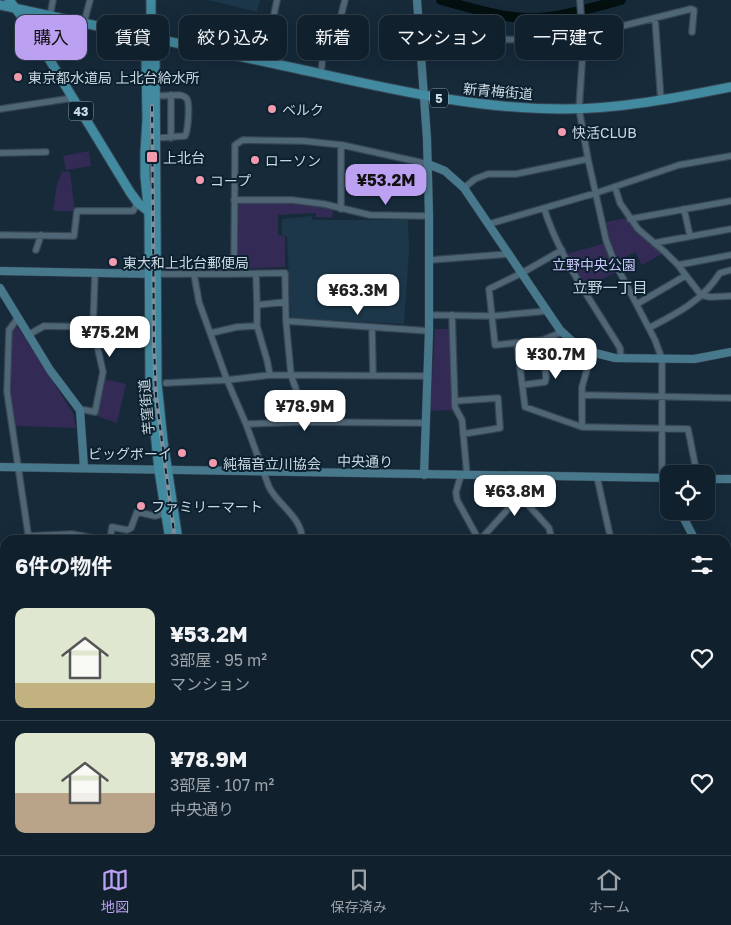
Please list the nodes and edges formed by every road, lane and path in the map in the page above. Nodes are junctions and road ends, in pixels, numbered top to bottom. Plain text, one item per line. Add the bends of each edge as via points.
1 (9, 0) edge
2 (53, 0) edge
3 (90, 0) edge
4 (151, 0) edge
5 (277, 0) edge
6 (345, 0) edge
7 (580, 1) edge
8 (417, 2) edge
9 (0, 5) edge
10 (16, 9) junction
11 (40, 14) joint
12 (20, 15) edge
13 (45, 15) edge
14 (50, 15) edge
15 (86, 15) edge
16 (151, 15) edge
17 (582, 15) edge
18 (655, 18) junction
19 (623, 26) edge
20 (692, 32) dead end
21 (169, 42) edge
22 (50, 60) edge
23 (146, 60) edge
24 (155, 60) edge
25 (581, 60) edge
26 (264, 62) junction
27 (321, 74) junction
28 (731, 87) edge
29 (155, 95) junction
30 (171, 95) junction
31 (424, 96) junction
32 (73, 98) junction
33 (661, 101) junction
34 (147, 106) junction
35 (579, 109) junction
36 (0, 110) edge
37 (156, 138) junction
38 (171, 138) junction
39 (341, 145) junction
40 (46, 152) dead end
41 (0, 153) edge
42 (731, 158) edge
43 (588, 159) junction
44 (428, 164) junction
45 (615, 186) junction
46 (464, 188) junction
47 (596, 193) junction
48 (234, 200) junction
49 (731, 201) edge
50 (138, 203) junction
51 (544, 208) junction
52 (341, 209) junction
53 (684, 209) junction
54 (152, 211) junction
55 (429, 216) junction
56 (630, 219) junction
57 (488, 224) junction
58 (731, 229) edge
59 (0, 235) edge
60 (41, 235) junction
61 (690, 236) junction
62 (654, 243) junction
63 (36, 250) dead end
64 (562, 250) junction
65 (508, 254) junction
66 (731, 255) edge
67 (430, 260) junction
68 (678, 265) junction
69 (731, 270) edge
70 (0, 272) edge
71 (95, 273) junction
72 (522, 273) junction
73 (152, 274) junction
74 (194, 274) junction
75 (234, 274) junction
76 (256, 274) junction
77 (686, 276) junction
78 (0, 288) edge
79 (701, 295) junction
80 (731, 296) edge
81 (285, 302) junction
82 (637, 304) junction
83 (257, 305) junction
84 (547, 311) junction
85 (429, 315) junction
86 (452, 315) junction
87 (493, 316) junction
88 (18, 318) junction
89 (286, 322) junction
90 (256, 326) junction
91 (93, 327) junction
92 (372, 327) junction
93 (649, 328) junction
94 (429, 331) junction
95 (562, 332) junction
96 (211, 334) junction
97 (28, 335) junction
98 (543, 340) junction
99 (517, 344) junction
100 (592, 352) junction
101 (731, 352) edge
102 (621, 358) junction
103 (662, 359) junction
104 (270, 375) junction
105 (291, 375) junction
106 (372, 375) junction
107 (427, 376) junction
108 (227, 380) junction
109 (166, 383) dead end
110 (522, 385) junction
111 (583, 395) junction
112 (663, 397) junction
113 (731, 398) edge
114 (455, 401) junction
115 (80, 410) junction
116 (300, 422) junction
117 (425, 423) junction
118 (246, 424) junction
119 (582, 427) junction
120 (663, 429) junction
121 (464, 434) junction
122 (664, 465) edge
123 (694, 465) edge
124 (0, 467) edge
125 (19, 467) junction
126 (84, 468) junction
127 (163, 470) junction
128 (264, 471) junction
129 (424, 475) junction
130 (464, 475) junction
131 (518, 476) junction
132 (597, 477) junction
133 (660, 478) edge
134 (715, 479) edge
135 (731, 479) edge
136 (514, 489) junction
137 (166, 513) junction
138 (685, 520) edge
139 (28, 535) edge
140 (61, 535) edge
141 (77, 535) edge
142 (111, 535) edge
143 (169, 535) edge
144 (177, 535) edge
145 (302, 535) edge
146 (476, 535) edge
147 (484, 535) edge
148 (551, 535) edge
149 (610, 535) edge
150 (692, 535) edge

1 - 10 main road, 43
2 - 14 street
3 - 15 street
4 - 16 main road, 芋窪街道
5 - 26 street
6 - 27 street via 336,35 326,32
7 - 17 street
8 - 31 street
9 - 10 main road, 新青梅街道 / 5
10 - 11 main road, 新青梅街道 / 5
10 - 12 main road, 43
11 - 13 main road, 新青梅街道 / 5
18 - 19 street
18 - 20 street via 694,10
18 - 33 street
21 - 26 main road, 新青梅街道 / 5
22 - 32 main road, 43
23 - 34 main road, 芋窪街道
24 - 29 main road, 芋窪街道
25 - 35 street
26 - 27 main road, 新青梅街道 / 5
27 - 31 main road, 新青梅街道 / 5
28 - 33 main road, 新青梅街道 / 5
29 - 30 street
29 - 34 street
29 - 37 main road, 芋窪街道
30 - 38 street
30 - 38 street via 186,98 188,130 182,138
31 - 35 main road, 新青梅街道 / 5 via 498,106
31 - 44 street
32 - 36 street
32 - 50 main road, 43
33 - 35 main road, 新青梅街道 / 5
34 - 54 main road, 芋窪街道 via 145,176
35 - 43 street
37 - 38 street
37 - 54 main road, 芋窪街道
39 - 44 street
39 - 48 street via 241,140 234,148
39 - 52 street
40 - 41 street
42 - 45 street via 679,165
43 - 46 street via 516,174 488,174
43 - 47 street
44 - 46 street via 445,172
44 - 55 street
45 - 47 street
45 - 56 street
46 - 57 street
47 - 51 street
47 - 82 street via 606,240
48 - 52 street via 300,201
48 - 75 street
49 - 53 street
50 - 54 main road, 43
50 - 60 street via 133,211 77,211 74,236
51 - 57 street
51 - 64 street
52 - 55 street via 382,216
53 - 56 street
53 - 61 street
54 - 73 main road, 芋窪街道
55 - 67 street
56 - 62 street
57 - 65 street
58 - 61 street
59 - 60 street
60 - 63 street
61 - 62 street
62 - 68 street
64 - 72 street
64 - 102 street via 620,348
65 - 67 street
65 - 72 street
66 - 68 street
67 - 85 street
68 - 77 street
69 - 79 street via 720,273
70 - 71 street
71 - 73 street
71 - 91 street
72 - 84 street
72 - 87 street via 489,289
73 - 74 street
73 - 127 main road, 芋窪街道
74 - 75 street
74 - 96 street via 199,302
75 - 76 street
76 - 81 street via 285,273
76 - 83 street
77 - 79 street
77 - 82 street
78 - 88 street
79 - 80 street
79 - 93 street via 686,309
81 - 83 street
81 - 89 street
82 - 93 street
83 - 90 street
84 - 87 street
84 - 95 street
85 - 86 street
85 - 94 street
86 - 87 street
86 - 114 street
87 - 99 street via 495,346
88 - 97 street
88 - 125 street via 9,330 7,392
89 - 92 street
89 - 105 street
90 - 96 street
90 - 104 street
91 - 97 street via 44,326
91 - 115 street via 103,372 95,412
92 - 94 street
92 - 106 street
93 - 103 street
94 - 107 street
95 - 98 street
95 - 100 street
96 - 108 street
97 - 115 street
98 - 99 street
98 - 110 street via 545,382
99 - 110 street
100 - 102 street
100 - 111 street via 582,387
101 - 103 street via 694,359
102 - 103 street
103 - 112 street
104 - 105 street
104 - 108 street
105 - 106 street
105 - 116 street via 298,395
106 - 107 street
107 - 117 street
108 - 109 street
108 - 118 street
110 - 119 street via 525,408
111 - 112 street
111 - 119 street
112 - 113 street
112 - 120 street
114 - 121 street
114 - 121 street via 498,398 500,428
115 - 126 street
116 - 117 street
116 - 118 street
117 - 129 street
118 - 128 street
119 - 120 street
120 - 122 street
120 - 123 street via 688,429
121 - 130 street
124 - 125 street, 中央通り
125 - 126 street, 中央通り
125 - 139 street
126 - 127 street, 中央通り
127 - 128 street, 中央通り
127 - 137 main road, 芋窪街道
127 - 144 main road, 芋窪街道
128 - 129 street, 中央通り
128 - 145 street via 273,496 298,523
129 - 130 street, 中央通り
130 - 131 street, 中央通り
130 - 146 street via 456,500
131 - 132 street, 中央通り
131 - 136 street
132 - 133 street, 中央通り
132 - 149 street
134 - 135 street
136 - 147 street via 509,508
136 - 148 street via 549,528
137 - 142 street via 155,516 137,512 131,528 112,527
137 - 143 main road, 芋窪街道
138 - 150 street
140 - 141 street

